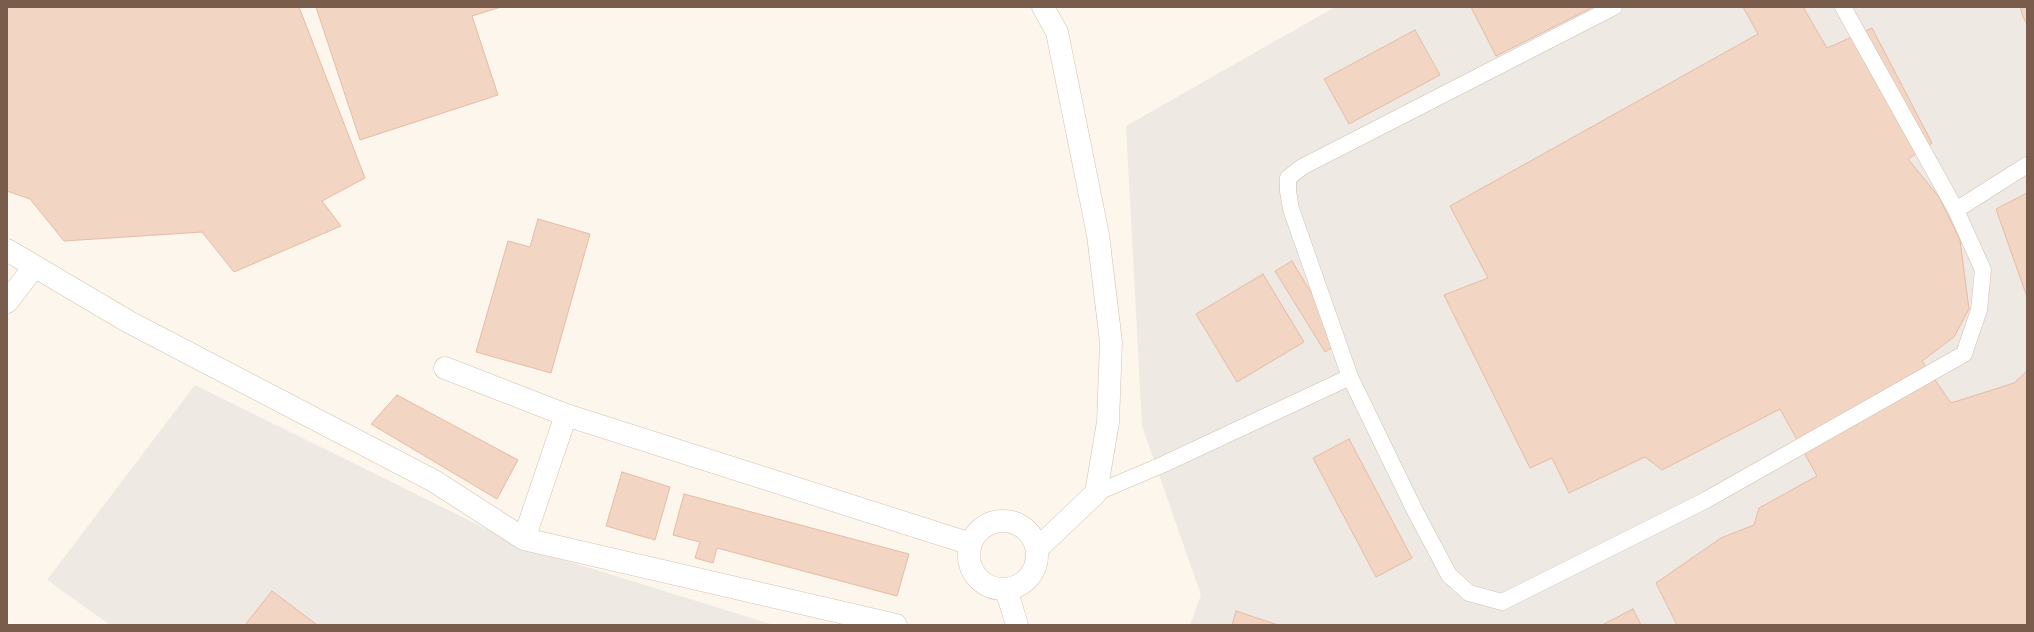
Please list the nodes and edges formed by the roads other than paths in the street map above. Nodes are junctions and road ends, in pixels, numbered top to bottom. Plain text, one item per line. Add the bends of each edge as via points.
1 (1043, 7) edge
2 (1614, 7) edge
3 (1843, 7) edge
4 (2027, 165) edge
5 (1956, 210) junction
6 (7, 250) edge
7 (34, 267) junction
8 (7, 302) edge
9 (445, 368) dead end
10 (1350, 377) junction
11 (566, 415) junction
12 (1096, 493) junction
13 (524, 539) junction
14 (971, 544) junction
15 (1037, 549) junction
16 (1006, 589) junction
17 (896, 625) edge
18 (1017, 625) edge

1 - 12 street via 1057,32 1098,236 1111,342 1108,422
2 - 10 lane via 1302,167 1288,178 1291,209
3 - 5 lane
4 - 5 lane
5 - 10 lane via 1983,270 1979,310 1964,354 1706,500 1502,602 1469,593 1449,575
6 - 7 street
7 - 8 street
7 - 13 street via 129,322 434,481
9 - 11 street
10 - 12 lane
11 - 13 street
11 - 14 street
12 - 15 street
13 - 17 street
14 - 15 street via 985,527 995,522 1006,522 1026,530
14 - 16 street via 969,555 976,576 985,584
15 - 16 street via 1034,570 1027,580
16 - 18 street

